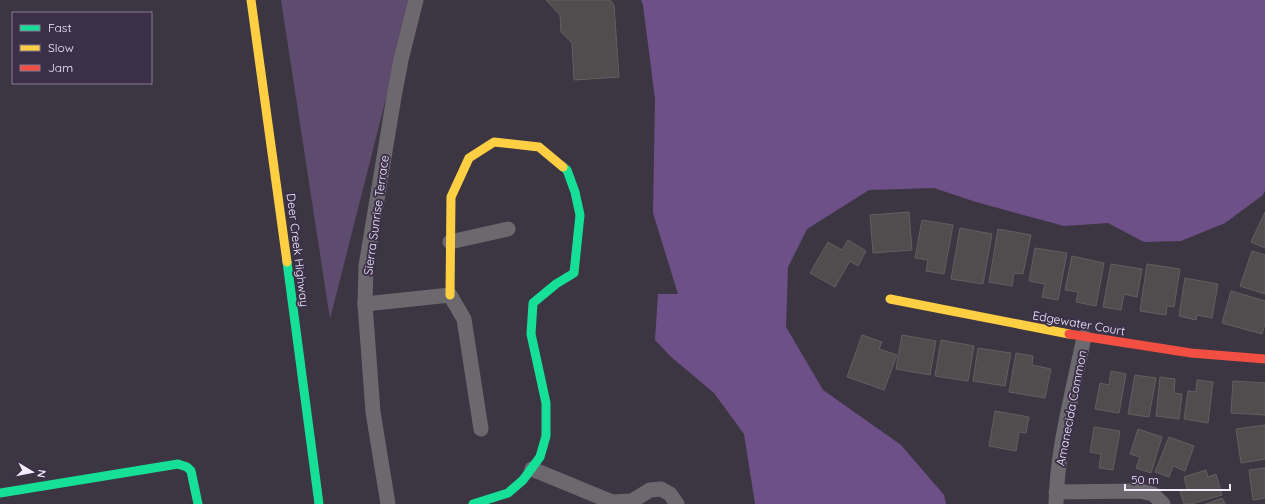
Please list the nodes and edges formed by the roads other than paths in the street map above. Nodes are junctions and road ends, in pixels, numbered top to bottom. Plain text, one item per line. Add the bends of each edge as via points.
1 (251, 0) edge
2 (416, 0) edge
3 (508, 229) dead end
4 (450, 242) junction
5 (450, 295) junction
6 (890, 299) dead end
7 (365, 304) junction
8 (1084, 337) junction
9 (1265, 358) edge
10 (481, 429) dead end
11 (532, 469) junction
12 (0, 493) edge
13 (1056, 498) edge
14 (198, 504) edge
15 (319, 504) edge
16 (388, 504) edge
17 (473, 504) edge
18 (677, 504) edge
19 (1163, 504) edge

1 - 15 street, Deer Creek Highway
2 - 7 street, Sierra Sunrise Terrace via 394,97 366,266
3 - 4 street
4 - 5 street
4 - 11 street via 451,197 469,158 494,142 539,147 567,170 580,215 574,273 533,303 531,334 546,403 546,436 540,457
5 - 7 street
5 - 10 street via 464,319
6 - 8 street, Edgewater Court
7 - 16 street, Sierra Sunrise Terrace via 373,412
8 - 9 street, Edgewater Court via 1191,353
8 - 13 street, Amanecida Common via 1062,441
11 - 17 street via 508,493
11 - 18 street via 612,502 632,501 650,490 661,489 670,494
12 - 14 street via 178,464 191,471
13 - 19 street via 1140,491 1153,494

